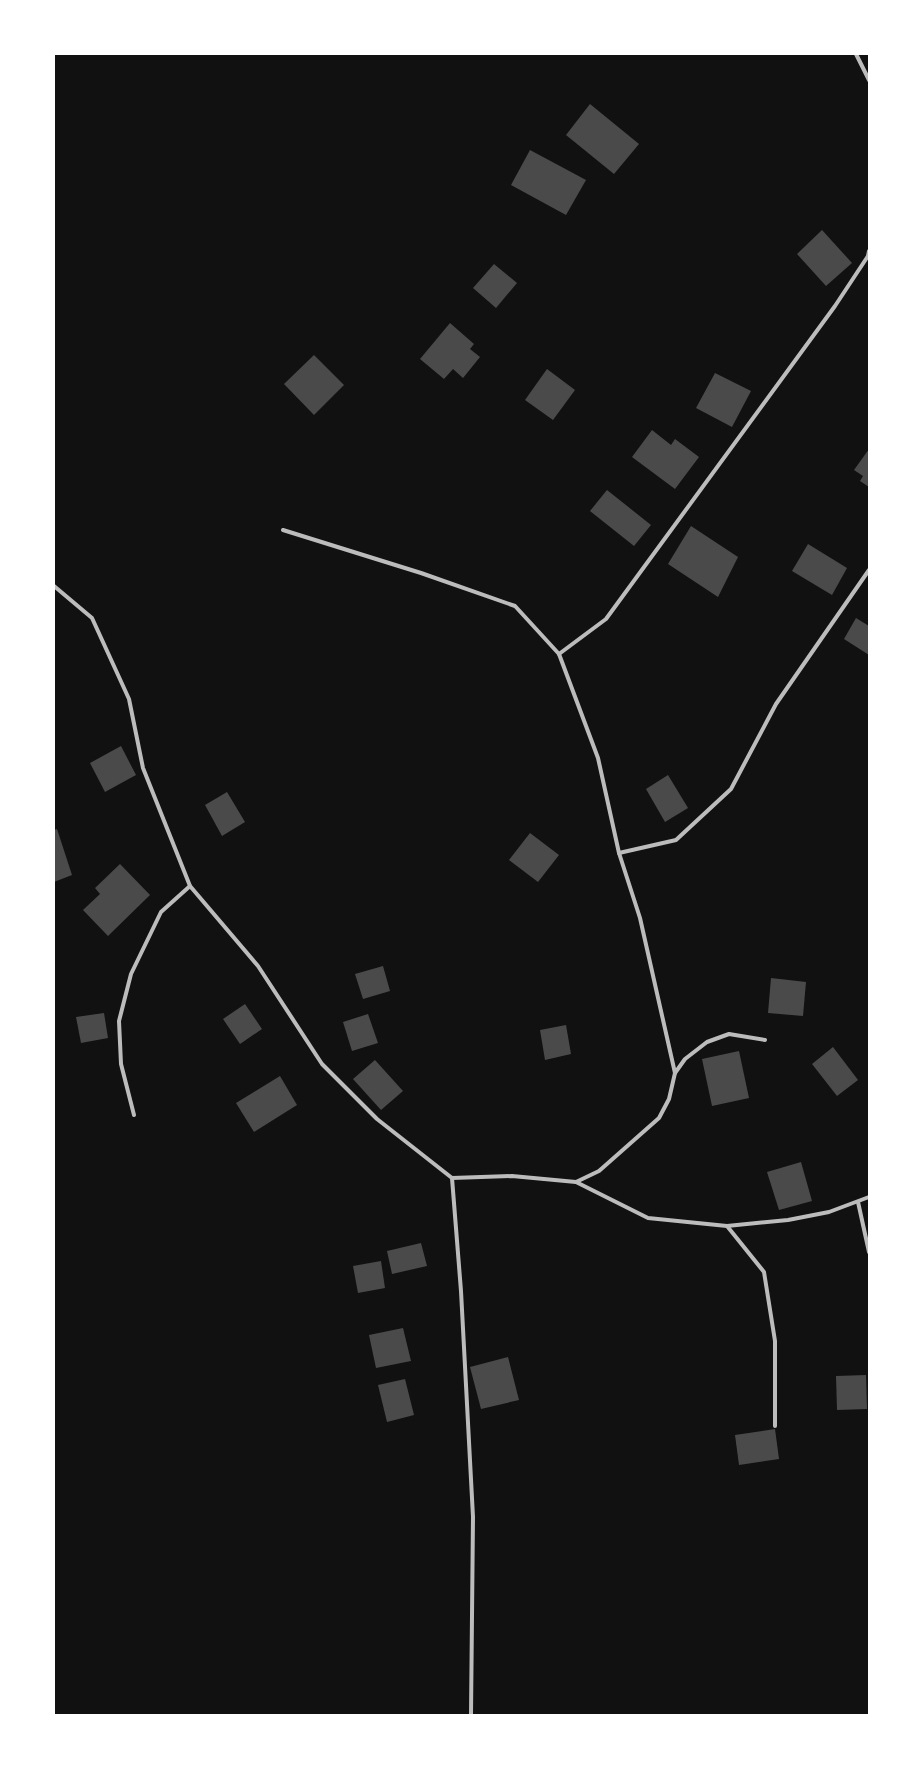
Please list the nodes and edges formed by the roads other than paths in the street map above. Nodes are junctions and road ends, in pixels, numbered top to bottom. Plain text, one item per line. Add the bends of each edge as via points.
1 (856, 54) edge
2 (869, 80) edge
3 (869, 251) edge
4 (283, 530) dead end
5 (869, 570) edge
6 (54, 586) edge
7 (558, 654) junction
8 (618, 853) junction
9 (190, 886) junction
10 (765, 1040) dead end
11 (676, 1073) junction
12 (134, 1115) dead end
13 (452, 1178) junction
14 (576, 1182) junction
15 (869, 1197) edge
16 (858, 1202) junction
17 (728, 1226) junction
18 (869, 1252) edge
19 (775, 1426) dead end
20 (471, 1715) edge

1 - 2 lane
3 - 7 lane via 836,306 606,619
4 - 7 lane via 515,606
5 - 8 lane via 776,704 730,789 676,840
6 - 9 lane via 92,618 128,699 143,768
7 - 8 lane via 598,758
8 - 11 lane via 640,918
9 - 12 lane via 161,912 131,974 119,1021 121,1064
9 - 13 lane via 258,966 322,1064 377,1120
10 - 11 lane via 729,1034 707,1042 685,1059
11 - 14 lane via 669,1099 659,1118 599,1171
13 - 14 lane via 512,1176
13 - 20 lane via 473,1517
14 - 17 lane via 648,1218
15 - 16 lane
16 - 17 lane via 788,1220
16 - 18 lane
17 - 19 lane via 764,1272 774,1342

